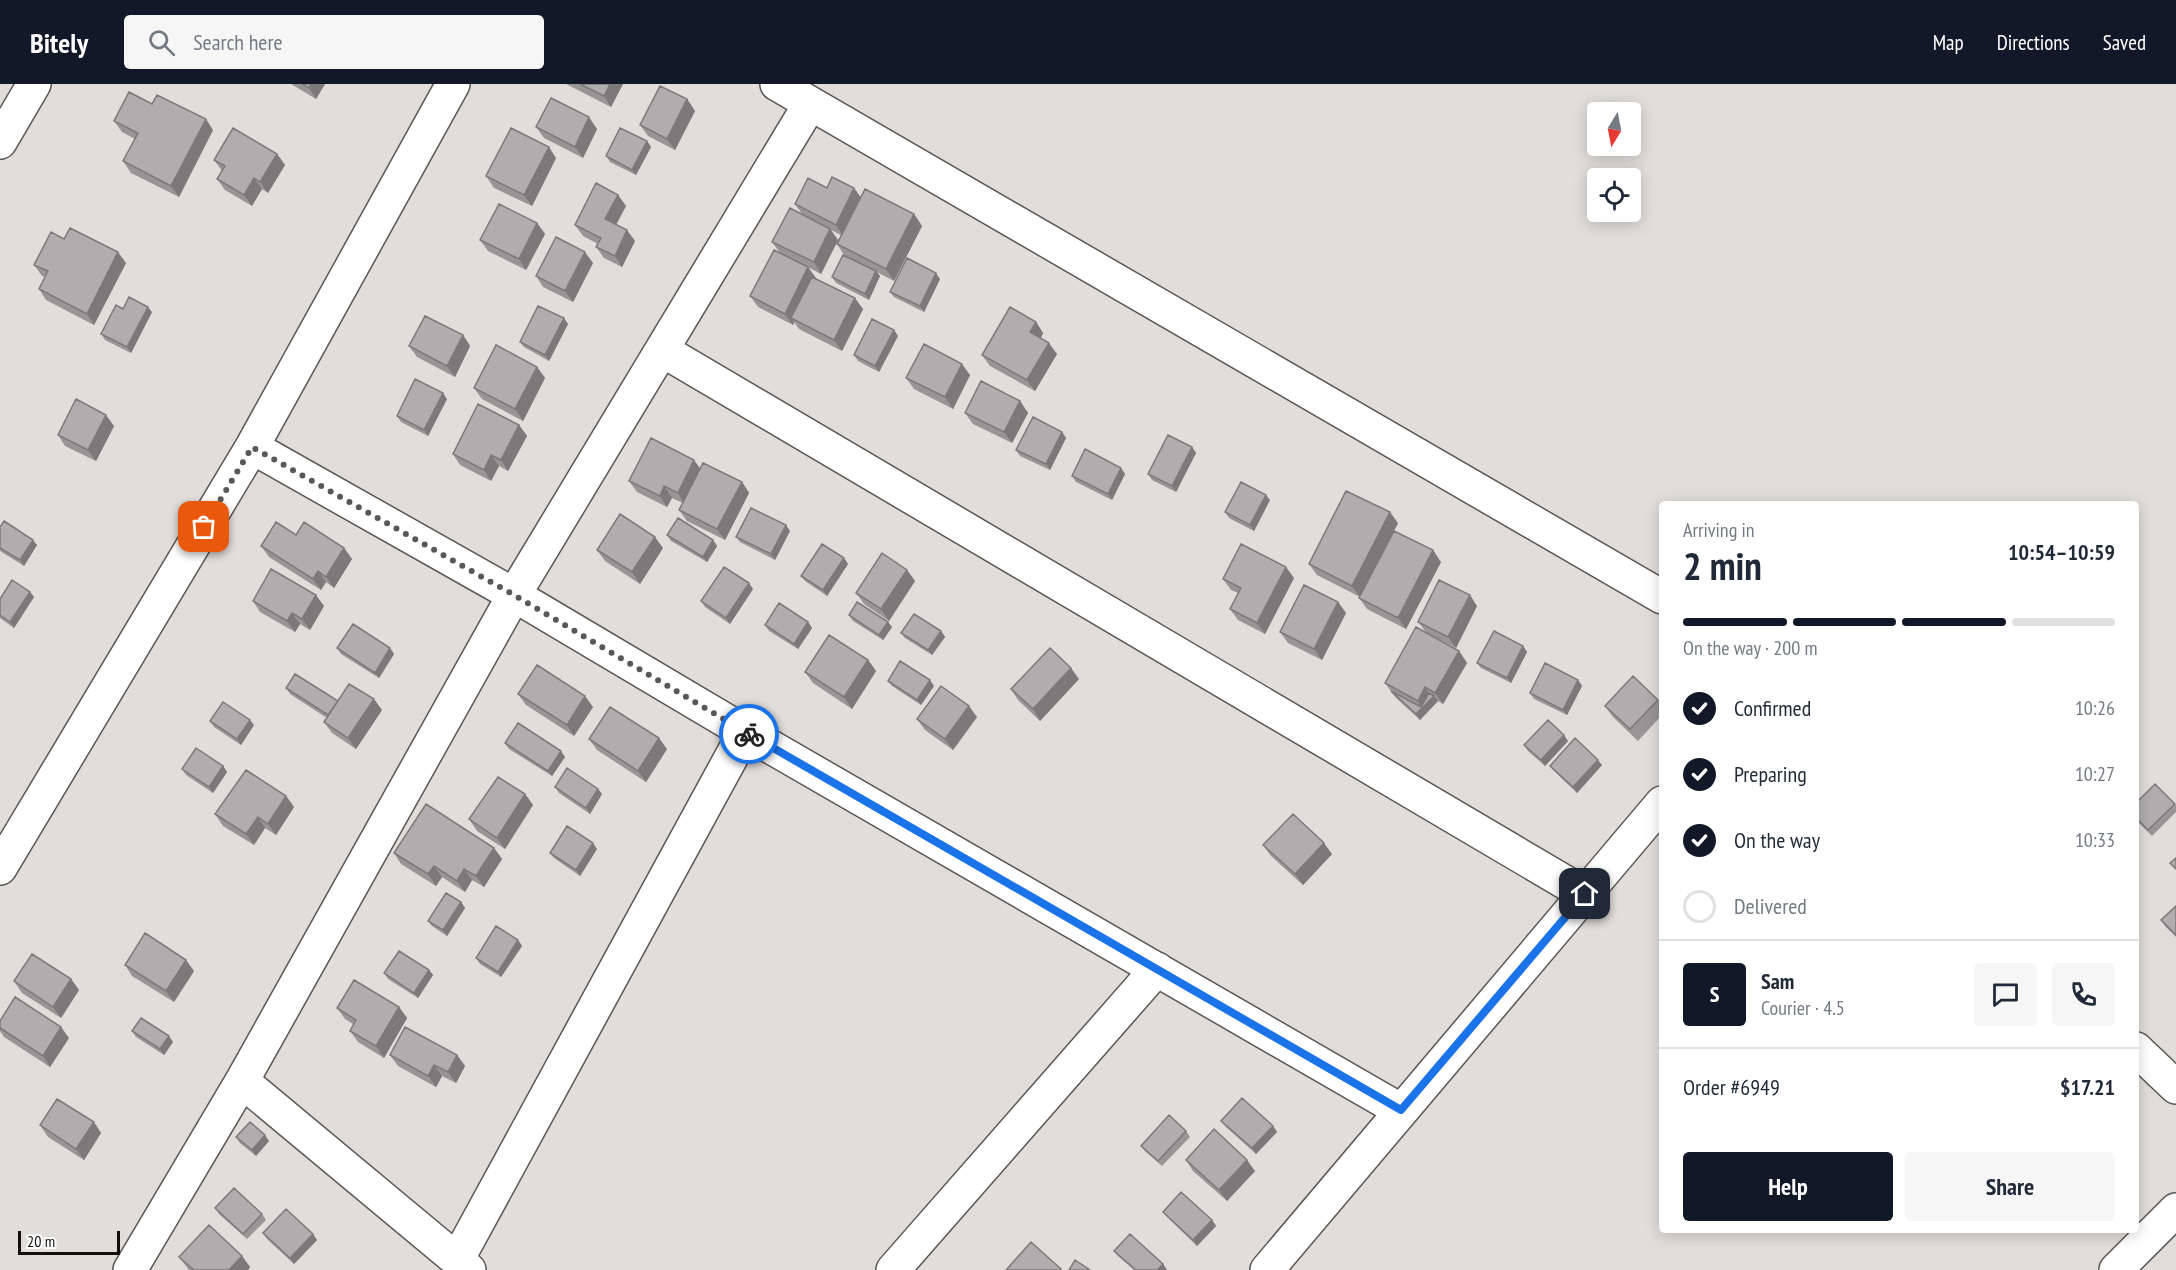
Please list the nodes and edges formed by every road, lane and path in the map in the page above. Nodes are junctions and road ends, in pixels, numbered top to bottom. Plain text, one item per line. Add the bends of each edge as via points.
1 (34, 84) edge
2 (453, 84) edge
3 (777, 84) edge
4 (810, 104) junction
5 (0, 142) edge
6 (662, 350) junction
7 (252, 447) junction
8 (514, 595) junction
9 (1659, 595) edge
10 (746, 732) junction
11 (1659, 807) edge
12 (0, 868) edge
13 (1585, 894) junction
14 (1156, 969) junction
15 (2139, 1052) edge
16 (242, 1082) junction
17 (2176, 1087) edge
18 (1401, 1110) junction
19 (2176, 1210) edge
20 (463, 1265) edge
21 (130, 1270) edge
22 (893, 1270) edge
23 (1267, 1270) edge
24 (2116, 1270) edge

1 - 5 street
2 - 7 street
3 - 4 street
4 - 6 street
4 - 9 street
6 - 8 street
6 - 13 street
7 - 8 street
7 - 12 street
8 - 10 street
8 - 16 street
10 - 14 street
10 - 20 street
11 - 13 street
13 - 18 street
14 - 18 street
14 - 22 street
15 - 17 street
16 - 20 street
16 - 21 street
18 - 23 street
19 - 24 street

